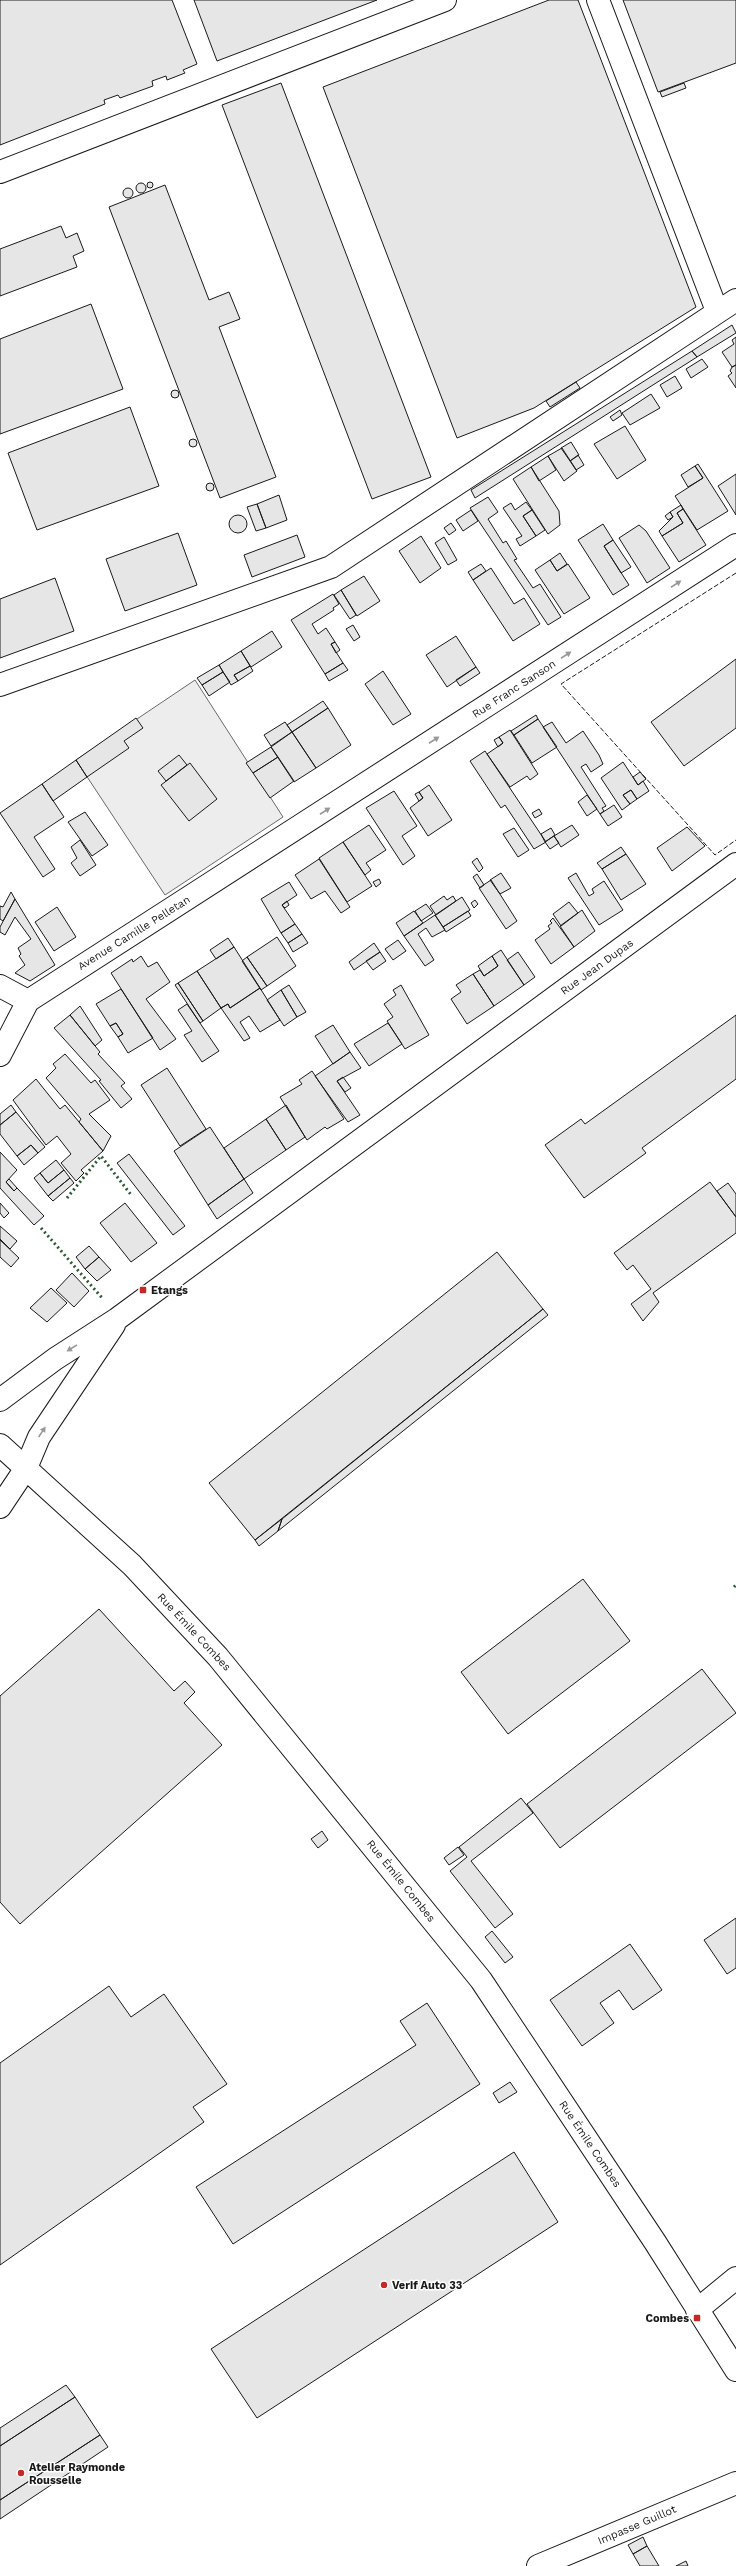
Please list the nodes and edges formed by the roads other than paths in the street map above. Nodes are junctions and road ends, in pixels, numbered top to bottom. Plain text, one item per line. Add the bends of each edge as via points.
1 (445, 0) edge
2 (598, 0) edge
3 (0, 172) edge
4 (736, 300) edge
5 (717, 311) junction
6 (736, 545) edge
7 (0, 685) edge
8 (292, 833) joint
9 (736, 864) edge
10 (0, 986) edge
11 (28, 1001) junction
12 (0, 1055) edge
13 (117, 1320) junction
14 (0, 1400) edge
15 (0, 1444) edge
16 (26, 1468) junction
17 (0, 1507) edge
18 (736, 2278) edge
19 (697, 2310) junction
20 (736, 2370) edge
21 (736, 2483) edge
22 (538, 2566) edge

1 - 3 street
2 - 5 street
4 - 5 street
5 - 7 street via 331,567
8 -> 6 street, Rue Franc Sanson
8 - 11 street, Avenue Camille Pelletan
9 - 13 street, Rue Jean Dupas
10 - 11 street
11 - 12 street
13 -> 14 street, Rue Jean Dupas via 55,1359
16 -> 13 street via 39,1437
15 - 16 street, Rue Émile Combes
16 - 17 street
16 - 19 street, Rue Émile Combes via 132,1565 218,1657 480,1980 651,2236
18 - 19 street
19 - 20 street, Rue Émile Combes
21 - 22 street, Impasse Guillot

